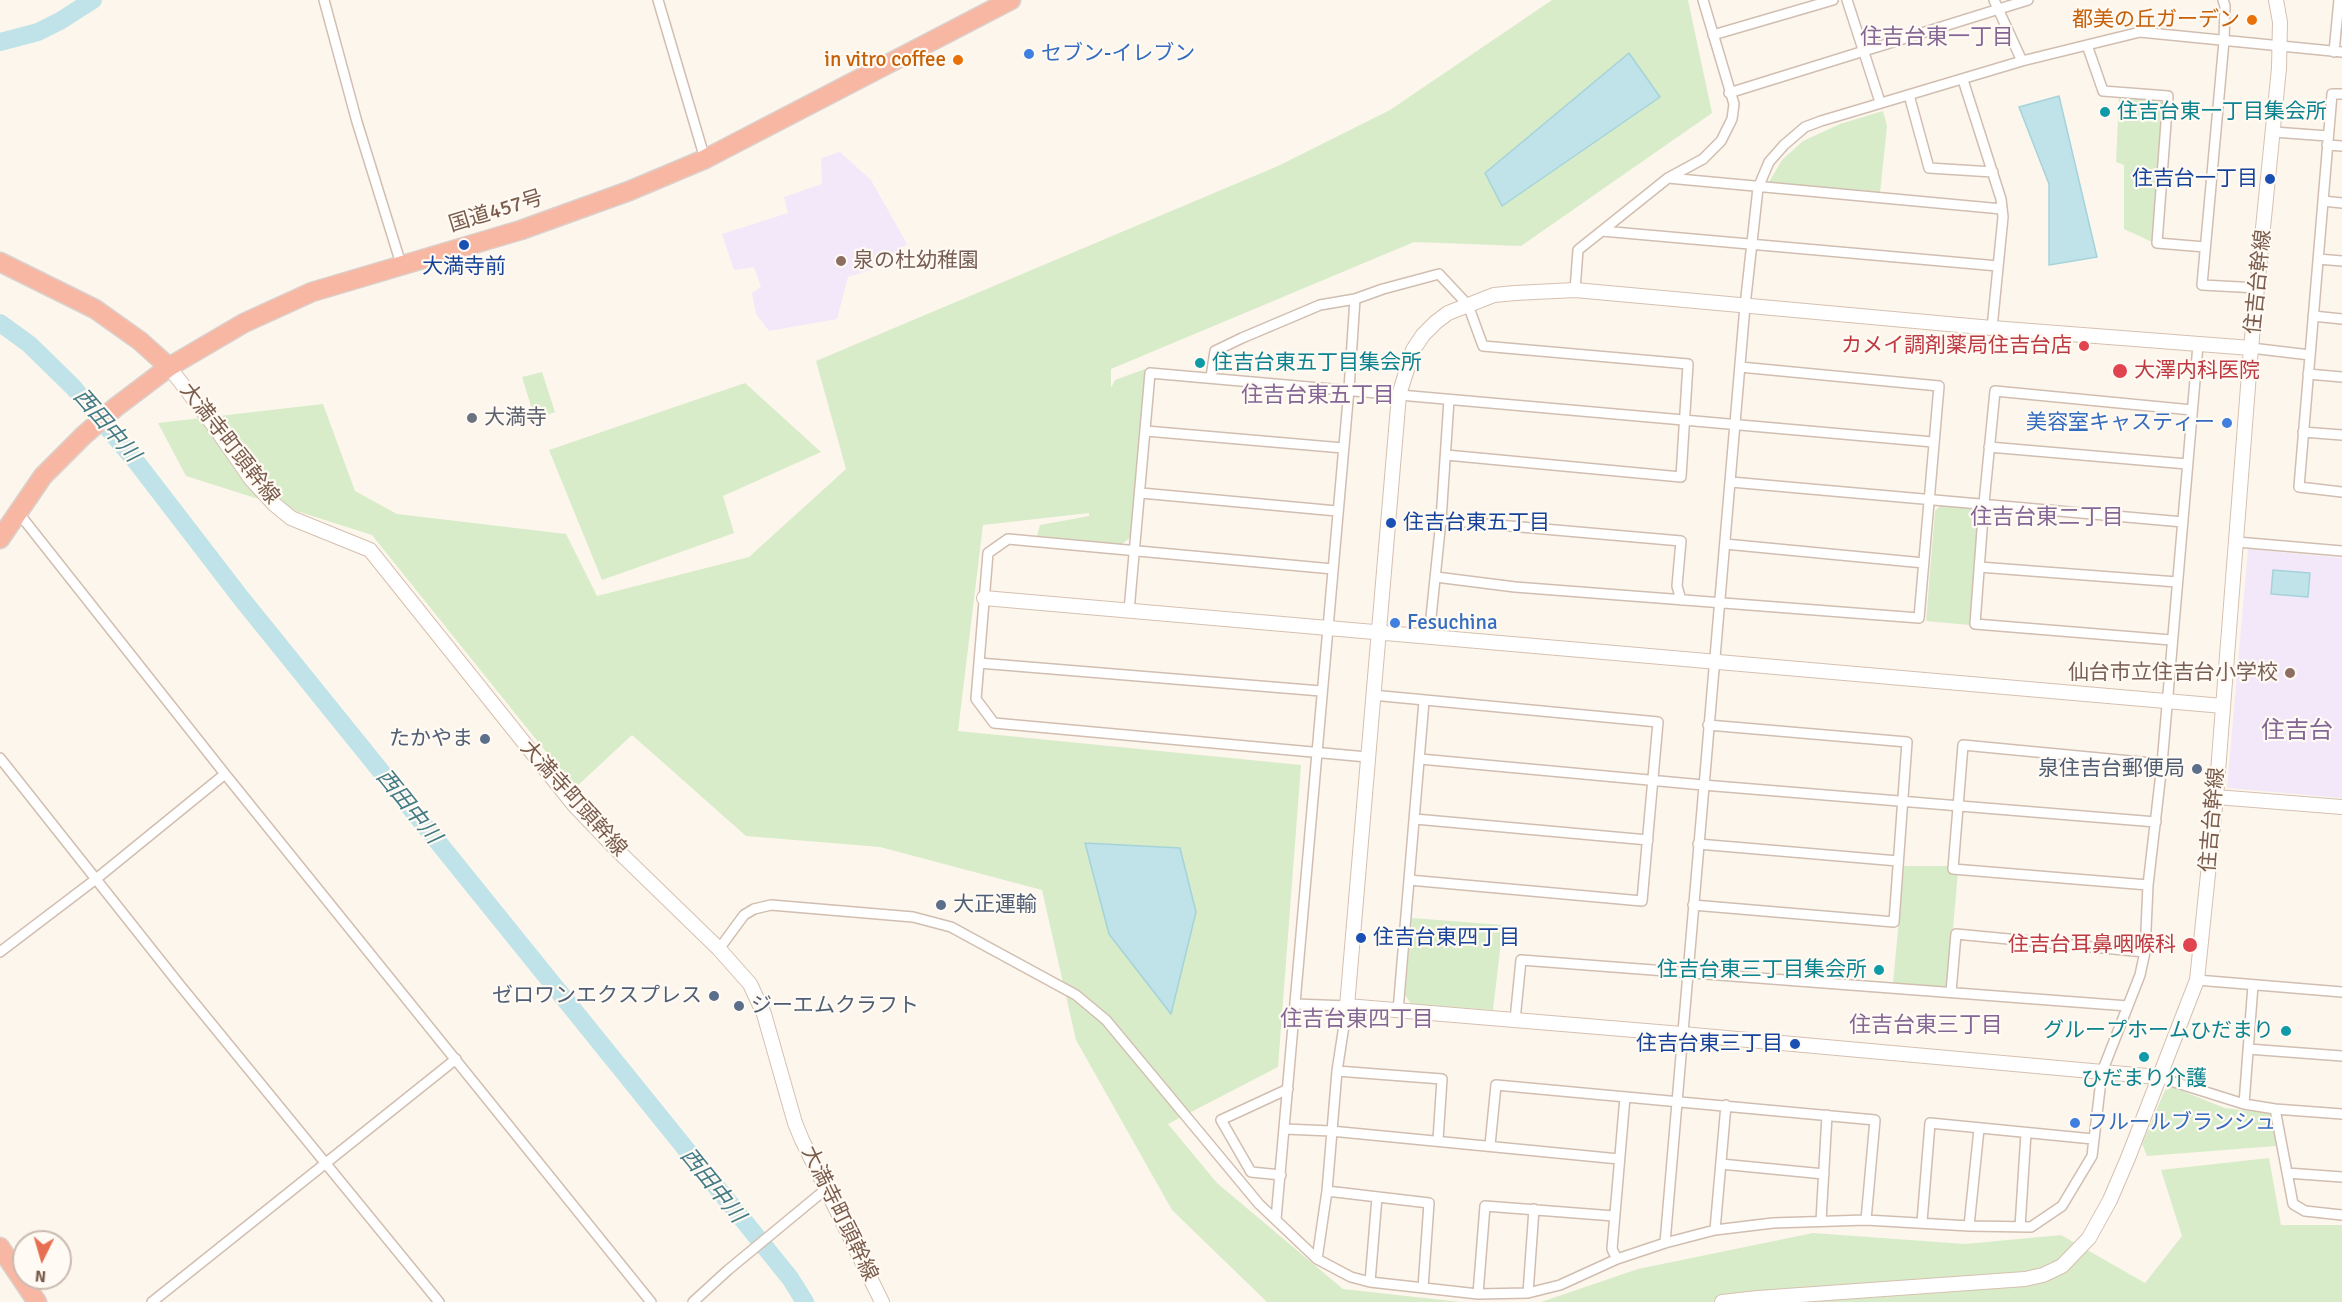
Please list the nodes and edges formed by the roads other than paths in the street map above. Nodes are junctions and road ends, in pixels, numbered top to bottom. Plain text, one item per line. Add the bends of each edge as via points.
1 (324, 0) edge
2 (658, 0) edge
3 (1011, 0) edge
4 (1703, 0) edge
5 (1833, 0) edge
6 (1847, 0) edge
7 (2028, 0) edge
8 (2223, 0) edge
9 (2276, 0) edge
10 (2339, 0) edge
11 (1996, 4) edge
12 (1713, 35) junction
13 (2224, 41) junction
14 (2087, 45) junction
15 (2280, 45) junction
16 (1863, 51) junction
17 (2338, 52) edge
18 (2022, 61) junction
19 (1963, 80) junction
20 (1729, 93) junction
21 (2342, 94) edge
22 (1908, 95) junction
23 (1880, 102) junction
24 (2274, 132) junction
25 (2328, 141) junction
26 (2342, 146) edge
27 (705, 159) junction
28 (1993, 172) junction
29 (1668, 178) junction
30 (1758, 188) junction
31 (2323, 201) junction
32 (2342, 203) edge
33 (2002, 209) junction
34 (1602, 231) junction
35 (1752, 244) junction
36 (2205, 247) junction
37 (2318, 259) junction
38 (2342, 261) edge
39 (0, 262) edge
40 (401, 264) junction
41 (1998, 266) junction
42 (2259, 288) junction
43 (1575, 290) junction
44 (1355, 299) junction
45 (1468, 305) junction
46 (1745, 306) junction
47 (2313, 316) junction
48 (2342, 318) edge
49 (1992, 328) junction
50 (2198, 345) junction
51 (2252, 348) junction
52 (2310, 355) junction
53 (169, 367) junction
54 (1740, 367) junction
55 (2308, 374) junction
56 (1211, 377) junction
57 (2342, 377) edge
58 (1349, 390) junction
59 (1399, 395) junction
60 (1449, 400) junction
61 (2192, 410) junction
62 (1686, 420) junction
63 (1735, 424) junction
64 (1146, 431) junction
65 (2303, 432) junction
66 (2342, 435) edge
67 (1933, 442) junction
68 (1989, 447) junction
69 (1343, 448) junction
70 (1446, 455) junction
71 (2187, 464) junction
72 (1731, 482) junction
73 (2342, 492) edge
74 (1141, 494) junction
75 (1930, 500) junction
76 (1984, 503) junction
77 (17, 511) junction
78 (1337, 511) junction
79 (1442, 520) junction
80 (2183, 522) junction
81 (0, 538) edge
82 (2238, 542) junction
83 (1725, 544) junction
84 (1134, 551) junction
85 (2342, 551) edge
86 (1924, 563) junction
87 (1979, 567) junction
88 (1333, 569) junction
89 (1436, 577) junction
90 (2177, 582) junction
91 (984, 598) junction
92 (1681, 600) junction
93 (1719, 602) junction
94 (1129, 611) junction
95 (1328, 628) junction
96 (1378, 632) junction
97 (1429, 637) junction
98 (2171, 640) junction
99 (1714, 662) junction
100 (979, 663) junction
101 (1321, 692) junction
102 (1372, 695) junction
103 (1424, 701) junction
104 (2166, 701) junction
105 (2223, 706) junction
106 (1708, 725) junction
107 (1316, 751) junction
108 (1367, 756) junction
109 (0, 758) edge
110 (1420, 759) junction
111 (2162, 764) junction
112 (225, 774) junction
113 (1653, 780) junction
114 (1702, 785) junction
115 (2216, 797) junction
116 (1903, 801) junction
117 (1956, 806) junction
118 (2342, 807) edge
119 (1415, 819) junction
120 (2156, 822) junction
121 (1648, 840) junction
122 (1698, 844) junction
123 (1898, 861) junction
124 (96, 879) junction
125 (1410, 880) junction
126 (2148, 885) junction
127 (1693, 905) junction
128 (719, 949) junction
129 (0, 952) edge
130 (2145, 952) junction
131 (1687, 971) junction
132 (2197, 981) junction
133 (2253, 985) junction
134 (1951, 992) junction
135 (2342, 992) edge
136 (1295, 1004) junction
137 (1347, 1006) junction
138 (2128, 1006) junction
139 (1398, 1011) junction
140 (1515, 1020) junction
141 (1682, 1034) junction
142 (2248, 1049) junction
143 (2342, 1056) edge
144 (456, 1059) junction
145 (1337, 1071) junction
146 (2102, 1072) junction
147 (2158, 1077) junction
148 (1288, 1089) junction
149 (1625, 1097) junction
150 (1676, 1101) junction
151 (2244, 1104) junction
152 (1726, 1105) junction
153 (2274, 1109) junction
154 (2342, 1114) edge
155 (1827, 1115) junction
156 (1285, 1129) junction
157 (1979, 1129) junction
158 (1331, 1131) junction
159 (2026, 1132) junction
160 (2093, 1139) junction
161 (1438, 1140) junction
162 (1490, 1145) junction
163 (1619, 1159) junction
164 (326, 1162) junction
165 (1721, 1164) junction
166 (2287, 1173) junction
167 (1824, 1174) junction
168 (1281, 1175) junction
169 (2342, 1177) edge
170 (826, 1189) junction
171 (1326, 1191) junction
172 (1377, 1197) junction
173 (1534, 1209) junction
174 (2342, 1215) edge
175 (1614, 1216) junction
176 (1276, 1219) junction
177 (1866, 1220) junction
178 (1821, 1221) junction
179 (1922, 1222) junction
180 (1969, 1226) junction
181 (2020, 1227) junction
182 (1715, 1230) junction
183 (1665, 1243) junction
184 (0, 1247) edge
185 (1317, 1259) junction
186 (1617, 1259) junction
187 (1370, 1282) junction
188 (1423, 1288) junction
189 (1528, 1293) junction
190 (1478, 1294) junction
191 (37, 1302) edge
192 (152, 1302) edge
193 (439, 1302) edge
194 (651, 1302) edge
195 (693, 1302) edge
196 (882, 1302) edge
197 (1722, 1302) edge

1 - 40 street
2 - 27 street
3 - 27 highway, 国道457号 via 986,9
4 - 12 street
5 - 12 street
6 - 16 street
7 - 11 street
8 - 13 street
9 - 15 street, 住吉台幹線
10 - 17 street
11 - 16 street
11 - 18 street
12 - 20 street
13 - 14 street via 2140,32
13 - 15 street
13 - 36 street
14 - 18 street
14 - 36 street via 2103,91 2168,96 2157,243
15 - 17 street
15 - 24 street, 住吉台幹線
16 - 20 street
16 - 23 street
18 - 19 street
19 - 22 street
19 - 28 street
20 - 29 street via 1734,111 1720,141 1703,159
21 - 25 street via 2332,94
22 - 23 street
22 - 28 street via 1929,168
23 - 30 street via 1804,127 1770,162
24 - 25 street
24 - 42 street, 住吉台幹線
25 - 26 street
25 - 31 street
27 - 40 highway, 国道457号 via 521,230
28 - 33 street
29 - 30 street
29 - 34 street
30 - 33 street
30 - 35 street
31 - 32 street
31 - 37 street
33 - 41 street
34 - 35 street
34 - 43 street via 1578,250
35 - 41 street
35 - 46 street
36 - 42 street via 2202,285
37 - 38 street
37 - 47 street
39 - 53 highway via 95,309
40 - 53 highway, 国道457号 via 312,292 244,323
41 - 49 street
42 - 51 street, 住吉台幹線
43 - 45 street via 1494,295
43 - 46 street
44 - 45 street via 1439,274
44 - 56 street via 1320,305 1215,351
44 - 58 street
45 - 59 street via 1448,314 1423,335 1413,350
45 - 62 street via 1483,346 1689,364
46 - 49 street
46 - 54 street
47 - 48 street
47 - 52 street
49 - 50 street
50 - 51 street
50 - 61 street
51 - 52 street
51 - 82 street, 住吉台幹線
52 - 55 street
53 - 77 highway, 国道457号 via 83,436 43,476
53 - 128 street, 大満寺町頭幹線 via 251,479 274,504 291,518 370,550 574,806
54 - 63 street
54 - 67 street via 1939,386
55 - 57 street
55 - 65 street
56 - 58 street
56 - 64 street via 1150,373
58 - 59 street
58 - 69 street
59 - 60 street
59 - 96 street
60 - 62 street
60 - 70 street
61 - 68 street via 1995,391
61 - 71 street
62 - 63 street
62 - 70 street via 1681,477
63 - 67 street
63 - 72 street
64 - 69 street
64 - 74 street
65 - 66 street
65 - 73 street via 2299,488
67 - 75 street
68 - 71 street
68 - 76 street
69 - 78 street
70 - 79 street
71 - 80 street
72 - 75 street
72 - 83 street
74 - 78 street
74 - 84 street
75 - 76 street
75 - 86 street
76 - 80 street
76 - 87 street
77 - 81 highway, 国道457号
77 - 112 street
78 - 88 street
79 - 89 street
79 - 92 street via 1681,541 1677,586
80 - 90 street
82 - 85 street
82 - 105 street, 住吉台幹線
83 - 86 street
83 - 93 street
84 - 88 street
84 - 91 street via 1008,539 988,553
84 - 94 street
86 - 93 street via 1919,618
87 - 90 street
87 - 98 street via 1975,624
88 - 95 street
89 - 92 street
89 - 97 street
90 - 98 street
91 - 94 street
91 - 100 street
92 - 93 street
93 - 99 street
94 - 95 street
95 - 96 street
95 - 101 street
96 - 97 street
96 - 102 street
97 - 99 street
98 - 104 street
99 - 104 street
99 - 106 street
100 - 101 street
100 - 107 street via 975,699 994,723
101 - 107 street
102 - 103 street
102 - 108 street
103 - 110 street
103 - 113 street via 1658,722
104 - 105 street
104 - 111 street
105 - 115 street, 住吉台幹線
106 - 114 street
106 - 116 street via 1908,742
107 - 108 street
107 - 136 street
108 - 137 street
109 - 124 street
110 - 113 street
110 - 119 street
111 - 117 street via 1963,746
111 - 120 street
112 - 124 street
112 - 144 street
113 - 114 street
113 - 121 street
114 - 116 street
114 - 122 street
115 - 118 street
115 - 132 street, 住吉台幹線
116 - 117 street
116 - 123 street
117 - 120 street
117 - 126 street via 1953,869
119 - 121 street
119 - 125 street
120 - 126 street
121 - 125 street via 1642,901
122 - 123 street
122 - 127 street
123 - 127 street via 1894,922
124 - 129 street
124 - 164 street
125 - 139 street
126 - 130 street
127 - 131 street
128 - 170 street, 大満寺町頭幹線 via 757,995 795,1123
128 - 176 street via 744,915 771,905 913,917 951,927 1076,995 1106,1020 1240,1183
130 - 134 street via 1956,934
130 - 138 street
131 - 134 street
131 - 140 street via 1521,960
131 - 141 street
132 - 133 street
132 - 147 street, 住吉台幹線
133 - 135 street
133 - 142 street
134 - 138 street
136 - 137 street
136 - 148 street
137 - 139 street
137 - 145 street
138 - 146 street
139 - 140 street
140 - 141 street
141 - 146 street
141 - 150 street
142 - 143 street
142 - 151 street
144 - 164 street
144 - 194 street
145 - 158 street
145 - 161 street via 1442,1079
146 - 147 street
146 - 160 street
147 - 151 street
147 - 197 street, 住吉台幹線 via 2110,1200 2089,1238 2062,1266 2025,1279
148 - 156 street
148 - 168 street via 1221,1120 1251,1172
149 - 150 street
149 - 162 street via 1496,1085
149 - 163 street
150 - 152 street
150 - 183 street
151 - 153 street
152 - 155 street
152 - 165 street
153 - 154 street
153 - 166 street
155 - 167 street
155 - 177 street via 1875,1120
156 - 158 street
156 - 168 street
157 - 159 street
157 - 179 street via 1930,1123
157 - 180 street
158 - 161 street
158 - 171 street
159 - 160 street
159 - 181 street
160 - 181 street via 2092,1156 2062,1206 2031,1227
161 - 162 street
162 - 163 street
163 - 175 street
164 - 192 street
164 - 193 street
165 - 167 street
165 - 182 street
166 - 169 street
166 - 174 street via 2291,1199 2297,1208
167 - 178 street
168 - 176 street
170 - 195 street
170 - 196 street, 大満寺町頭幹線
171 - 172 street
171 - 185 street
172 - 187 street
172 - 188 street via 1429,1203
173 - 175 street
173 - 189 street
173 - 190 street via 1485,1206
175 - 186 street via 1612,1249
176 - 185 street
177 - 178 street
177 - 179 street
178 - 182 street
179 - 180 street
180 - 181 street
182 - 183 street
183 - 186 street
184 - 191 highway
185 - 187 street
186 - 189 street via 1578,1278
187 - 188 street
188 - 190 street
189 - 190 street

